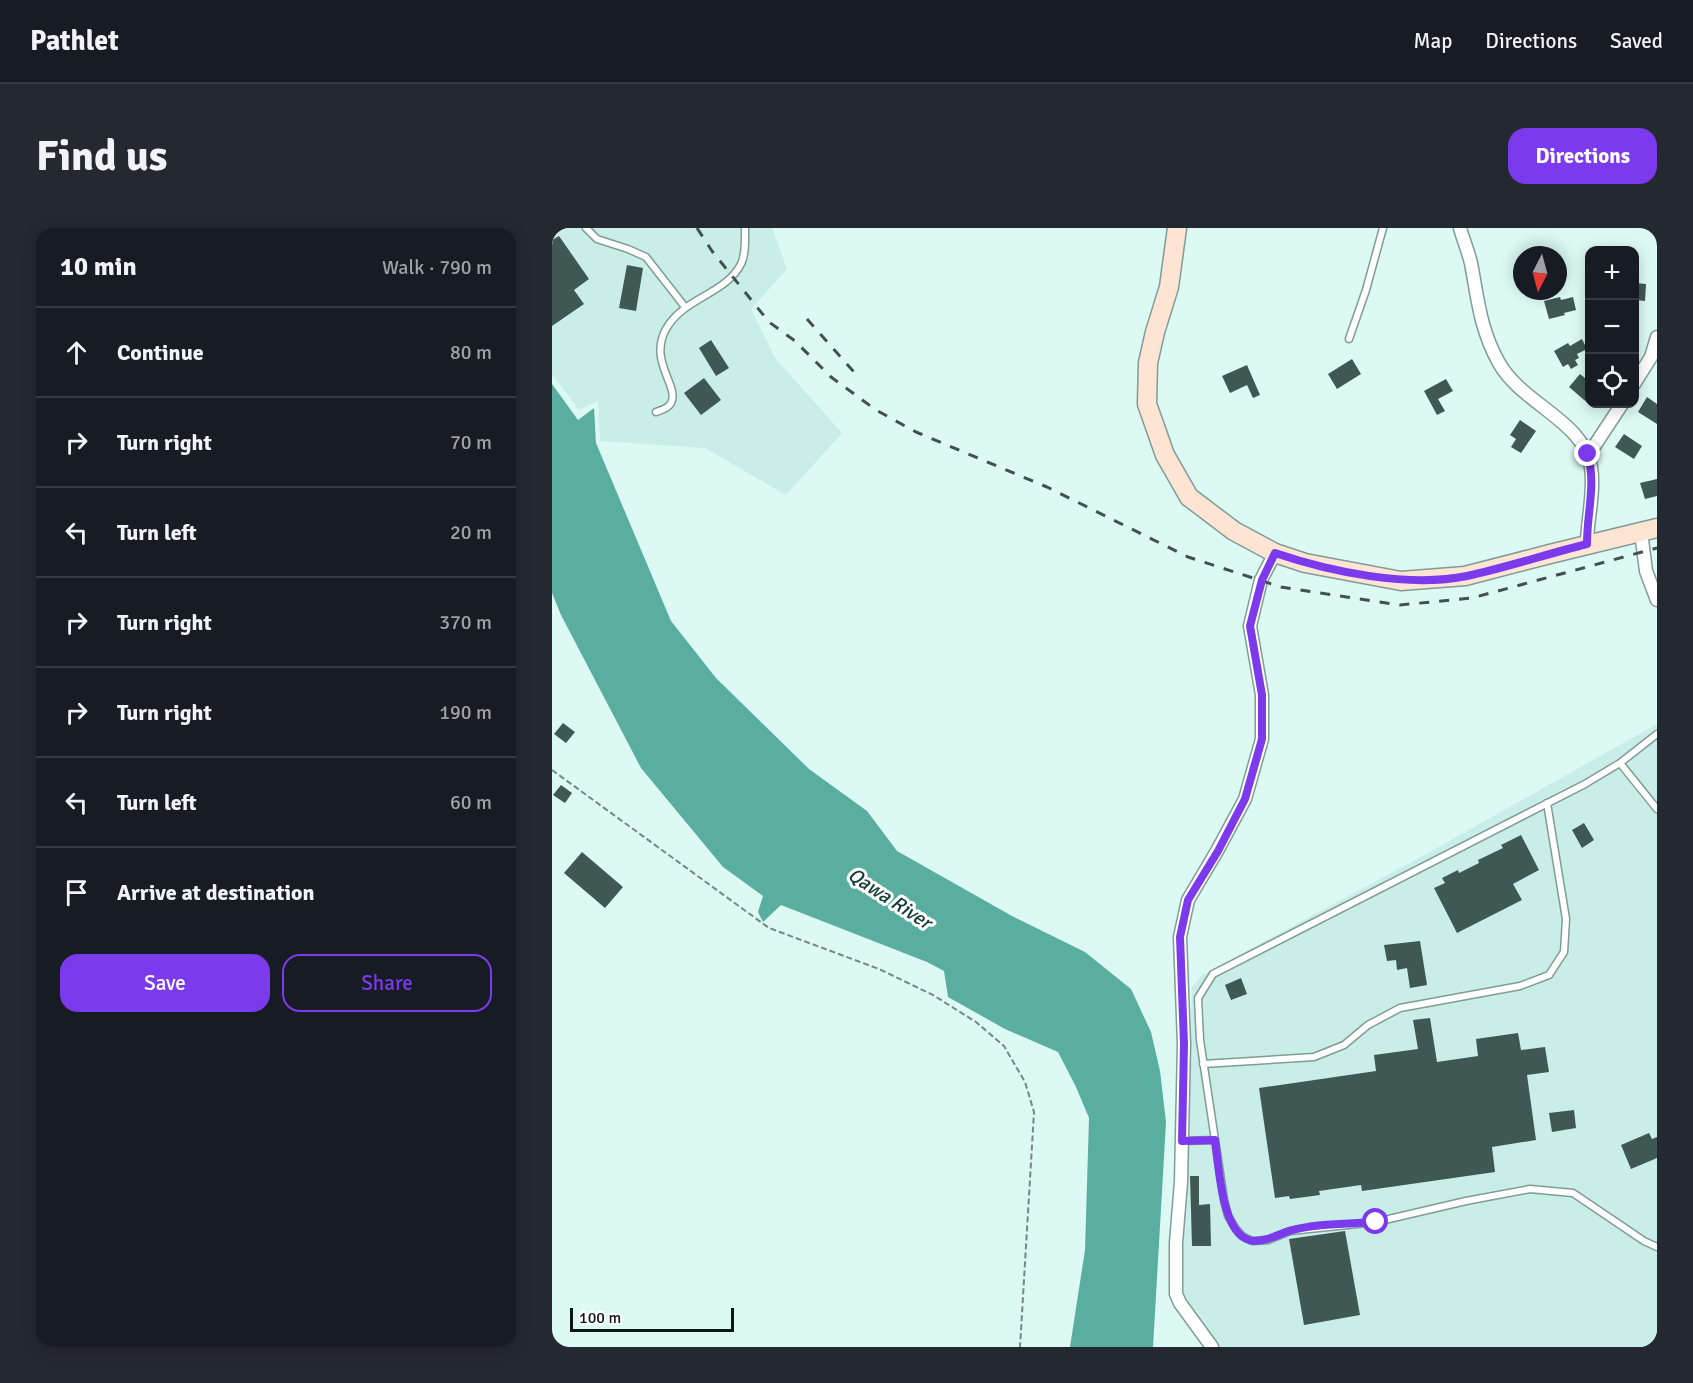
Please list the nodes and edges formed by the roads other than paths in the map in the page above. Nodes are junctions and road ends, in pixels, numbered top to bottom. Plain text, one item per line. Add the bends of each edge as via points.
1 (586, 228) edge
2 (745, 228) edge
3 (1177, 228) edge
4 (1383, 228) edge
5 (1460, 228) edge
6 (685, 307) junction
7 (1657, 337) edge
8 (1349, 339) dead end
9 (1639, 377) edge
10 (1619, 408) edge
11 (656, 412) dead end
12 (1588, 454) junction
13 (1649, 530) edge
14 (1587, 544) junction
15 (1275, 553) junction
16 (1657, 600) edge
17 (1657, 734) edge
18 (1620, 763) junction
19 (1547, 803) junction
20 (1657, 809) edge
21 (1203, 1064) junction
22 (1215, 1140) junction
23 (1182, 1141) junction
24 (1657, 1247) edge
25 (1212, 1347) edge

1 - 6 lane via 597,239 646,257
2 - 6 lane via 742,262 733,277
3 - 15 main road via 1169,288 1148,363 1147,404 1165,455 1189,497 1234,531
4 - 8 lane
5 - 12 street via 1480,318 1500,365 1527,396 1576,436
6 - 11 lane via 661,337 659,353 673,393 668,407
7 - 9 street
10 - 12 street
12 - 14 street via 1593,487
13 - 14 main road
13 - 16 street via 1646,571
14 - 15 main road via 1466,576 1401,581 1305,563
15 - 23 street via 1262,580 1250,626 1262,695 1262,739 1245,799 1188,900 1180,937
17 - 18 lane
18 - 19 lane
18 - 20 lane
19 - 21 lane via 1213,975 1198,998
19 - 21 lane via 1566,919 1564,952 1549,975 1520,986 1400,1008 1368,1025 1344,1045 1314,1057
21 - 22 lane
22 - 23 lane
22 - 24 lane via 1228,1216 1242,1236 1252,1241 1268,1240 1290,1231 1376,1222 1530,1189 1573,1193
23 - 25 street via 1176,1294

